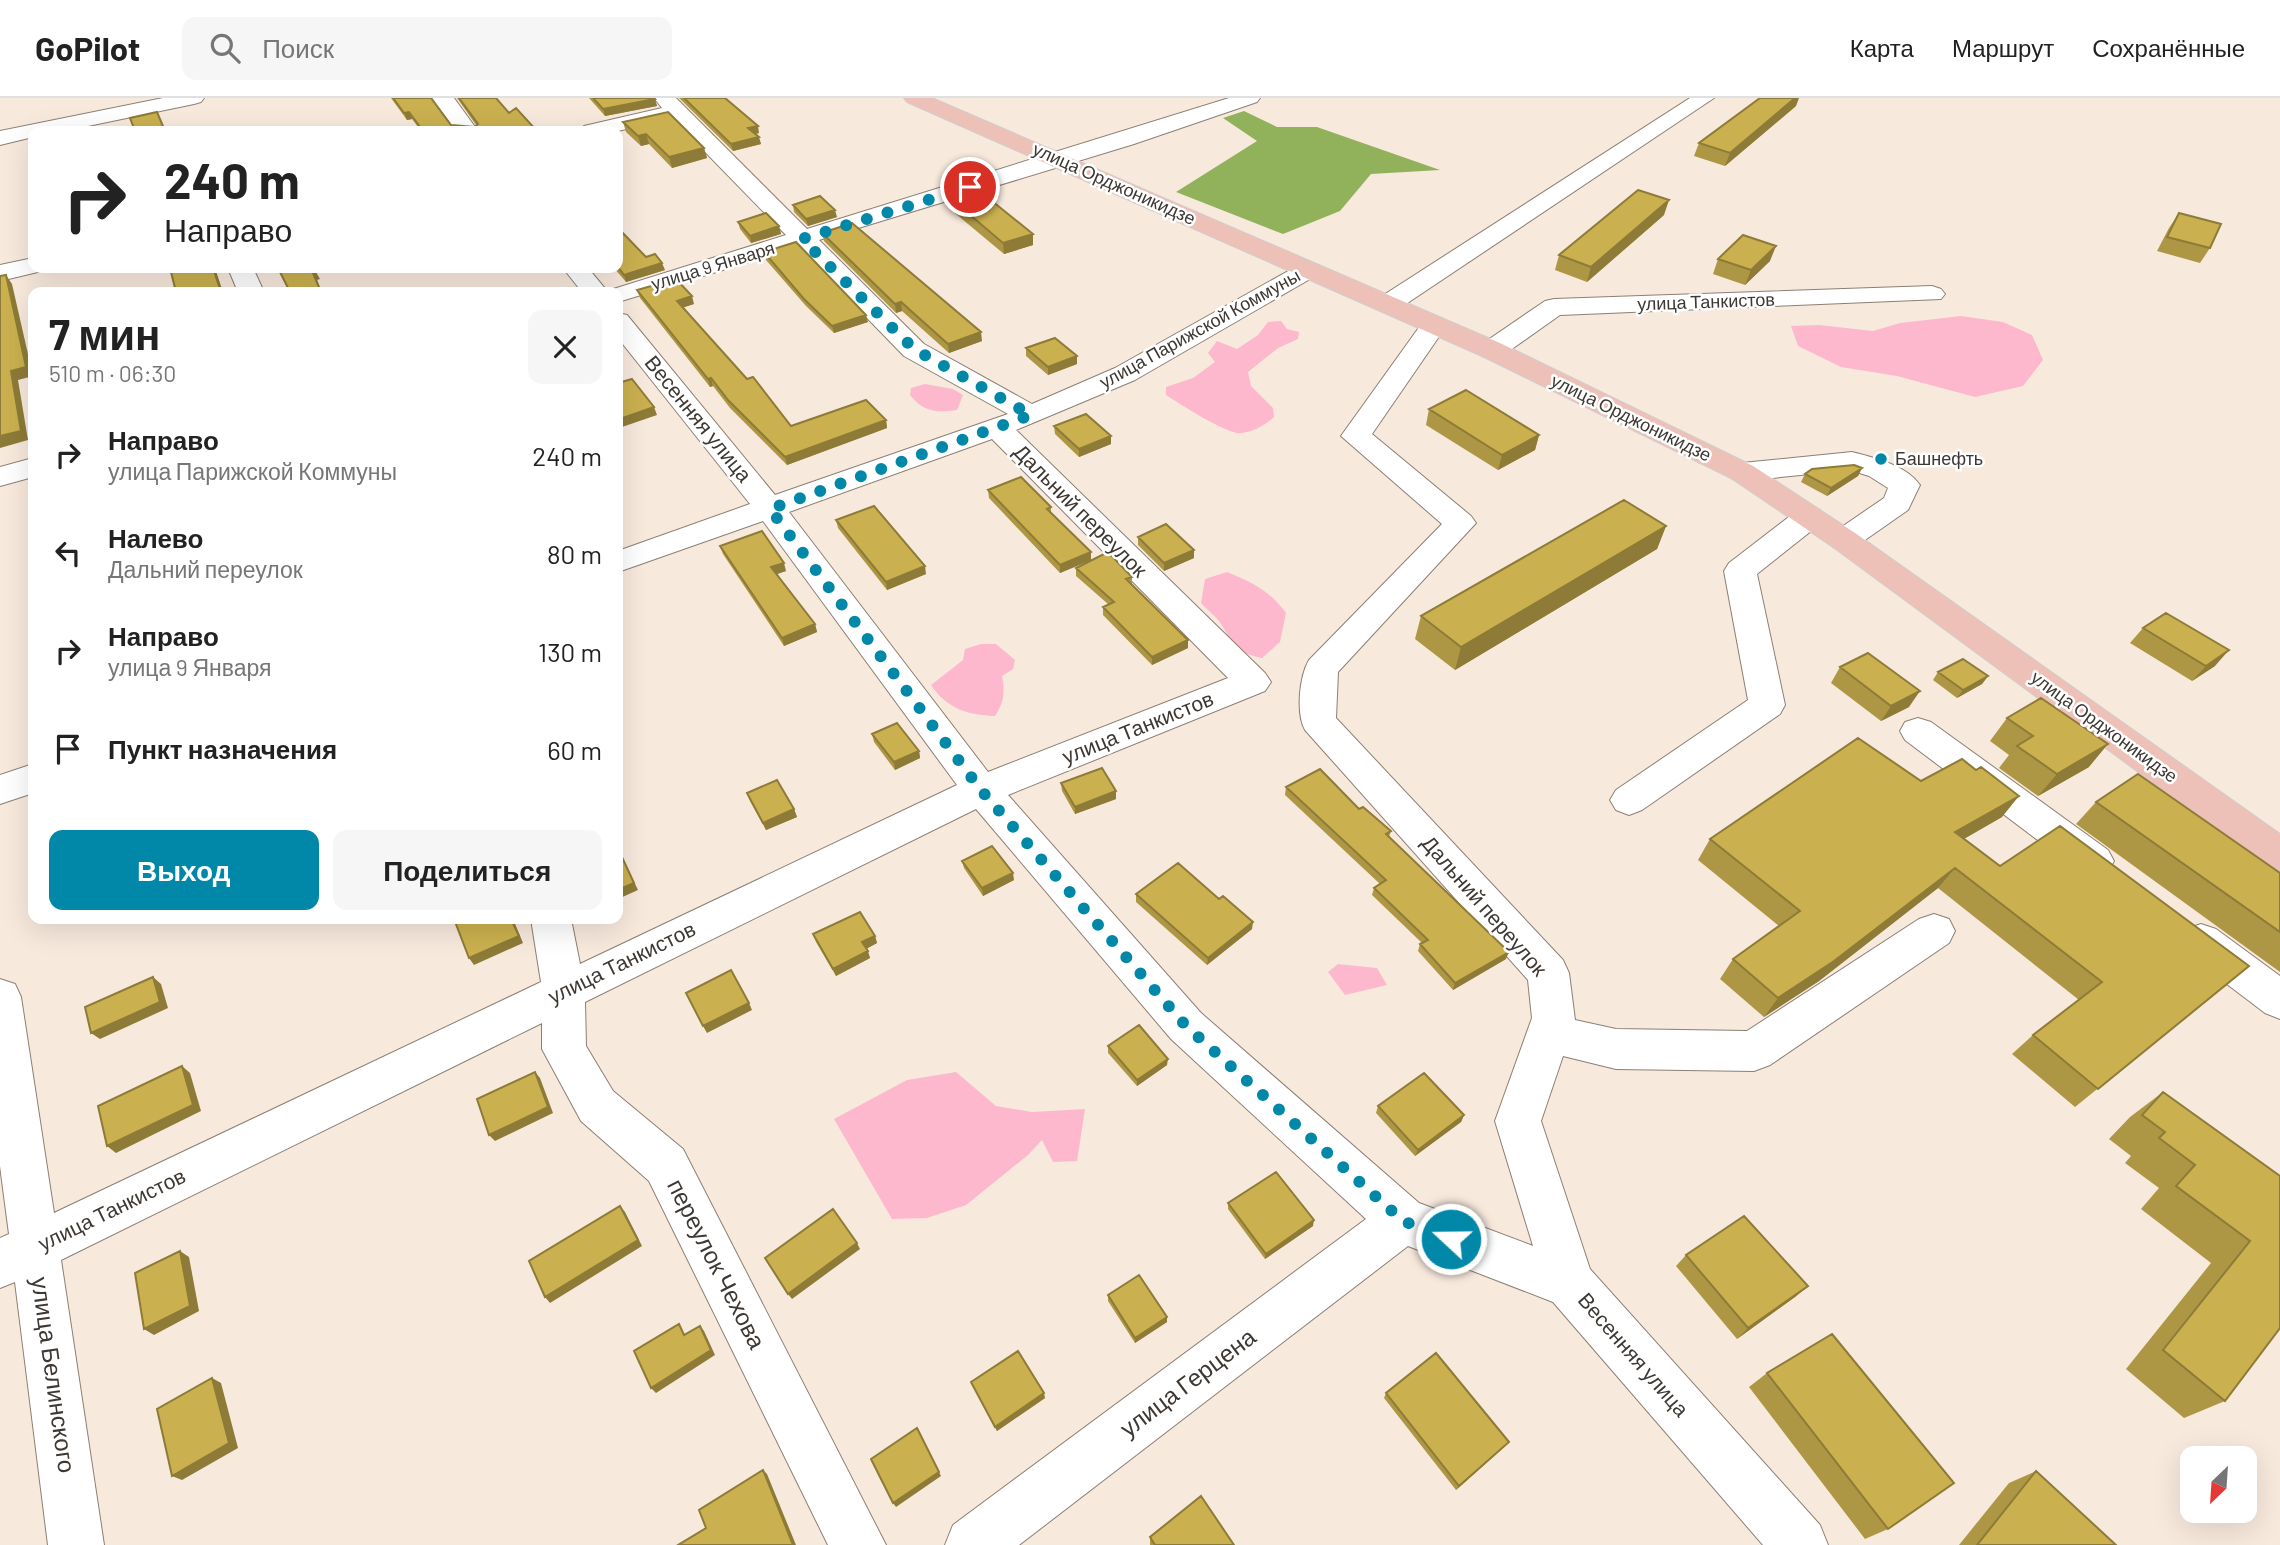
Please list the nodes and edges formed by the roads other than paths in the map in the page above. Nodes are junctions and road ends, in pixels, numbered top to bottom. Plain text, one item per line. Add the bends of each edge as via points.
1 (443, 98) edge
2 (914, 98) edge
3 (1250, 98) edge
4 (1704, 98) edge
5 (142, 103) edge
6 (670, 104) edge
7 (177, 105) edge
8 (53, 126) edge
9 (463, 126) edge
10 (606, 126) edge
11 (28, 132) edge
12 (0, 138) edge
13 (1057, 159) junction
14 (802, 239) junction
15 (28, 267) edge
16 (1308, 270) junction
17 (579, 273) edge
18 (0, 274) edge
19 (590, 287) edge
20 (623, 293) edge
21 (1932, 294) dead end
22 (1388, 304) junction
23 (1434, 325) junction
24 (623, 327) edge
25 (1492, 349) junction
26 (1031, 415) junction
27 (997, 428) junction
28 (28, 469) edge
29 (1742, 472) junction
30 (0, 477) edge
31 (770, 509) junction
32 (1809, 517) junction
33 (1844, 540) junction
34 (623, 560) edge
35 (1253, 682) joint
36 (1918, 731) dead end
37 (28, 780) edge
38 (0, 790) edge
39 (981, 790) junction
40 (1629, 800) dead end
41 (2280, 855) edge
42 (2127, 886) edge
43 (2170, 918) edge
44 (552, 924) edge
45 (1934, 931) dead end
46 (564, 991) junction
47 (0, 996) edge
48 (2280, 1000) edge
49 (1548, 1033) junction
50 (1403, 1221) junction
51 (18, 1255) edge
52 (1570, 1284) junction
53 (76, 1545) edge
54 (859, 1545) edge
55 (973, 1545) edge
56 (1800, 1545) edge

1 - 9 street
2 - 13 main road, улица Орджоникидзе
3 - 13 street, улица 9 Января
4 - 22 street
5 - 7 street
5 - 8 street
6 - 10 street
6 - 14 street, Дальний переулок
11 - 12 street
13 - 14 street, улица 9 Января
13 - 16 main road, улица Орджоникидзе
14 - 20 street, улица 9 Января
14 - 26 street, Дальний переулок via 914,349
15 - 18 street
16 - 22 main road, улица Орджоникидзе
16 - 26 street, улица Парижской Коммуны via 1125,374
17 - 19 street
21 - 25 street, улица Танкистов via 1554,307
22 - 23 main road, улица Орджоникидзе
23 - 25 main road, улица Орджоникидзе
23 - 49 street, Дальний переулок via 1356,436 1460,523 1321,669 1318,720 1548,973 1554,1017
24 - 31 street, Весенняя улица
25 - 29 main road, улица Орджоникидзе
26 - 27 street, улица Парижской Коммуны
27 - 31 street, улица Парижской Коммуны
27 - 35 street, Дальний переулок
28 - 30 street
29 - 32 main road, улица Орджоникидзе
29 - 33 street via 1852,461 1905,485 1897,503
31 - 34 street, улица Парижской Коммуны
31 - 39 street, Весенняя улица
32 - 33 main road, улица Орджоникидзе
32 - 40 street via 1740,570 1767,705
33 - 41 main road, улица Орджоникидзе
35 - 39 street, улица Танкистов
36 - 42 street
37 - 38 street
39 - 46 street, улица Танкистов
39 - 50 street, Весенняя улица via 1186,1026
43 - 48 street
44 - 46 street, переулок Чехова
45 - 49 street via 1754,1051 1616,1049
46 - 51 street, улица Танкистов
46 - 54 street, переулок Чехова via 564,1049 597,1106 666,1165
47 - 51 street, улица Белинского
49 - 52 street, Дальний переулок via 1518,1121
50 - 52 street, Весенняя улица
50 - 55 street, улица Герцена
51 - 53 street, улица Белинского
52 - 56 street, Весенняя улица

